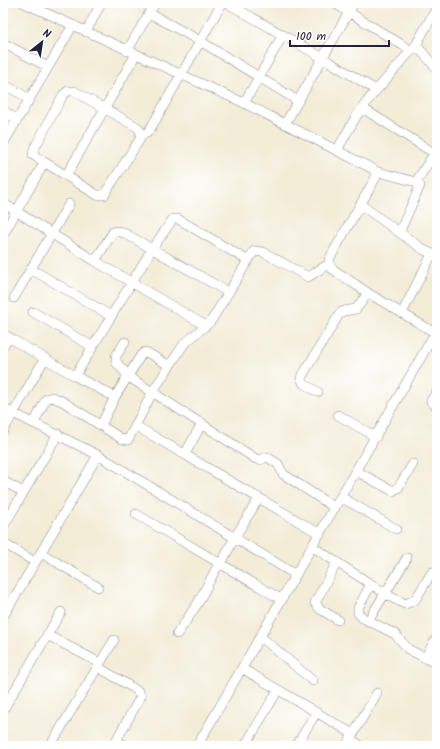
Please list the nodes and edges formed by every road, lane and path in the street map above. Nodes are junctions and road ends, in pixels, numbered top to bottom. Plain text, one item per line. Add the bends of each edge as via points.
1 (24, 3) edge
2 (101, 3) edge
3 (154, 3) edge
4 (222, 3) edge
5 (227, 3) edge
6 (334, 3) edge
7 (351, 7) edge
8 (437, 7) edge
9 (149, 13) junction
10 (73, 26) junction
11 (86, 32) junction
12 (283, 35) junction
13 (200, 40) junction
14 (3, 43) edge
15 (414, 48) junction
16 (131, 52) junction
17 (323, 58) junction
18 (48, 67) junction
19 (437, 69) edge
20 (180, 75) junction
21 (259, 77) junction
22 (3, 84) edge
23 (376, 90) junction
24 (30, 99) junction
25 (298, 101) junction
26 (244, 103) junction
27 (104, 108) junction
28 (362, 108) junction
29 (3, 111) edge
30 (17, 119) junction
31 (285, 124) junction
32 (141, 135) junction
33 (3, 144) edge
34 (337, 150) junction
35 (436, 151) edge
36 (44, 163) junction
37 (375, 171) junction
38 (66, 176) junction
39 (416, 182) junction
40 (3, 203) edge
41 (69, 204) dead end
42 (361, 205) junction
43 (17, 211) junction
44 (400, 232) junction
45 (52, 233) junction
46 (3, 235) edge
47 (152, 249) junction
48 (434, 255) edge
49 (247, 260) junction
50 (95, 261) junction
51 (330, 263) junction
52 (31, 269) junction
53 (132, 283) junction
54 (228, 292) junction
55 (368, 293) junction
56 (14, 298) dead end
57 (33, 312) dead end
58 (402, 313) junction
59 (111, 316) junction
60 (206, 326) junction
61 (436, 334) edge
62 (6, 336) edge
63 (125, 342) dead end
64 (3, 346) edge
65 (93, 347) junction
66 (45, 358) junction
67 (170, 366) junction
68 (128, 375) junction
69 (74, 376) junction
70 (437, 390) edge
71 (153, 392) junction
72 (318, 392) dead end
73 (115, 397) junction
74 (437, 407) edge
75 (3, 408) edge
76 (13, 413) junction
77 (338, 415) dead end
78 (34, 423) junction
79 (202, 423) junction
80 (100, 425) junction
81 (136, 426) junction
82 (3, 431) edge
83 (58, 434) junction
84 (376, 438) junction
85 (185, 454) junction
86 (98, 455) junction
87 (413, 464) dead end
88 (356, 471) junction
89 (3, 481) edge
90 (23, 492) junction
91 (341, 497) junction
92 (259, 498) junction
93 (335, 508) junction
94 (136, 514) dead end
95 (3, 527) edge
96 (396, 529) dead end
97 (320, 534) junction
98 (235, 537) junction
99 (3, 543) edge
100 (313, 547) junction
101 (41, 553) junction
102 (407, 558) dead end
103 (36, 562) junction
104 (337, 562) junction
105 (220, 563) junction
106 (432, 572) dead end
107 (296, 575) junction
108 (371, 584) junction
109 (98, 587) dead end
110 (384, 593) junction
111 (282, 600) junction
112 (61, 612) dead end
113 (3, 617) edge
114 (338, 620) dead end
115 (368, 621) junction
116 (177, 634) dead end
117 (47, 635) junction
118 (437, 637) edge
119 (261, 638) junction
120 (114, 640) dead end
121 (425, 658) junction
122 (437, 664) edge
123 (99, 665) junction
124 (243, 669) junction
125 (314, 681) dead end
126 (278, 690) junction
127 (377, 693) dead end
128 (3, 710) edge
129 (316, 713) junction
130 (350, 740) edge
131 (115, 743) edge
132 (246, 744) dead end
133 (50, 746) edge
134 (127, 746) edge
135 (197, 746) edge
136 (296, 746) edge
137 (361, 746) edge

1 - 10 street
2 - 11 street
3 - 9 street
4 - 13 street
5 - 12 street
6 - 7 street
7 - 15 street
7 - 17 street
8 - 15 street
9 - 13 street
9 - 16 street
10 - 11 street
10 - 18 street
11 - 16 street
12 - 17 street
12 - 21 street
13 - 20 street
13 - 21 street
14 - 18 street
15 - 19 street
15 - 23 street
16 - 20 street
16 - 27 street
17 - 23 street
17 - 25 street
18 - 24 street
20 - 26 street
20 - 32 street via 152,126
21 - 25 street
21 - 26 street
22 - 24 street
23 - 28 street
24 - 30 street
25 - 31 street
26 - 31 street
27 - 32 street via 137,127
27 - 36 street via 74,91 66,93 33,153
27 - 38 street
28 - 34 street
28 - 35 street
29 - 30 street
30 - 33 street
31 - 34 street
32 - 38 street via 104,196 97,195
34 - 37 street
35 - 39 street
36 - 38 street
36 - 43 street
37 - 39 street
37 - 42 street via 376,178
39 - 44 street via 420,188
40 - 43 street
41 - 45 street
42 - 44 street
42 - 51 street via 331,256
43 - 45 street
43 - 46 street
44 - 48 street
45 - 50 street
45 - 52 street
47 - 49 street via 171,220 175,218
47 - 50 street via 116,231
47 - 53 street
47 - 54 street
48 - 58 street
49 - 51 street via 258,250 308,277
49 - 54 street
50 - 53 street
51 - 55 street via 335,272
52 - 56 street
52 - 59 street
53 - 59 street
53 - 60 street
54 - 60 street
55 - 58 street
55 - 72 street via 356,309 340,313 301,378 304,384
57 - 65 street
58 - 61 street
59 - 65 street
60 - 67 street via 184,344
61 - 84 street
62 - 64 street
62 - 66 street
63 - 68 street via 116,364
65 - 69 street
66 - 69 street
66 - 76 street
67 - 68 street via 145,352
67 - 71 street
68 - 71 street
68 - 73 street
69 - 73 street
70 - 74 street via 431,401
71 - 79 street
71 - 81 street
73 - 80 street
75 - 76 street
76 - 78 street
76 - 82 street
77 - 84 street
78 - 80 street via 46,399 52,397
78 - 83 street
79 - 85 street
79 - 93 street via 256,459 267,457 276,462 281,472
80 - 81 street via 127,440
81 - 85 street
83 - 86 street
83 - 90 street
84 - 88 street
85 - 92 street
86 - 98 street
86 - 101 street
87 - 88 street via 398,488 393,491
88 - 91 street
89 - 90 street
90 - 95 street
91 - 93 street
91 - 96 street
92 - 97 street
92 - 98 street
93 - 97 street
94 - 105 street
97 - 100 street
98 - 105 street
98 - 107 street
99 - 103 street
100 - 104 street
100 - 107 street
101 - 103 street
101 - 109 street
102 - 110 street
103 - 113 street
104 - 108 street
104 - 114 street via 315,603
105 - 111 street
105 - 116 street
106 - 110 street via 415,600 409,604
107 - 111 street
108 - 110 street
108 - 115 street via 357,611
110 - 115 street
111 - 119 street
112 - 117 street
115 - 121 street via 395,634 405,647
117 - 123 street
117 - 128 street
118 - 121 street
119 - 124 street
119 - 125 street
120 - 123 street
121 - 122 street
123 - 131 street via 141,694
123 - 133 street
124 - 126 street
124 - 135 street
126 - 129 street
126 - 132 street
127 - 130 street
129 - 130 street
129 - 136 street
130 - 137 street
131 - 134 street

